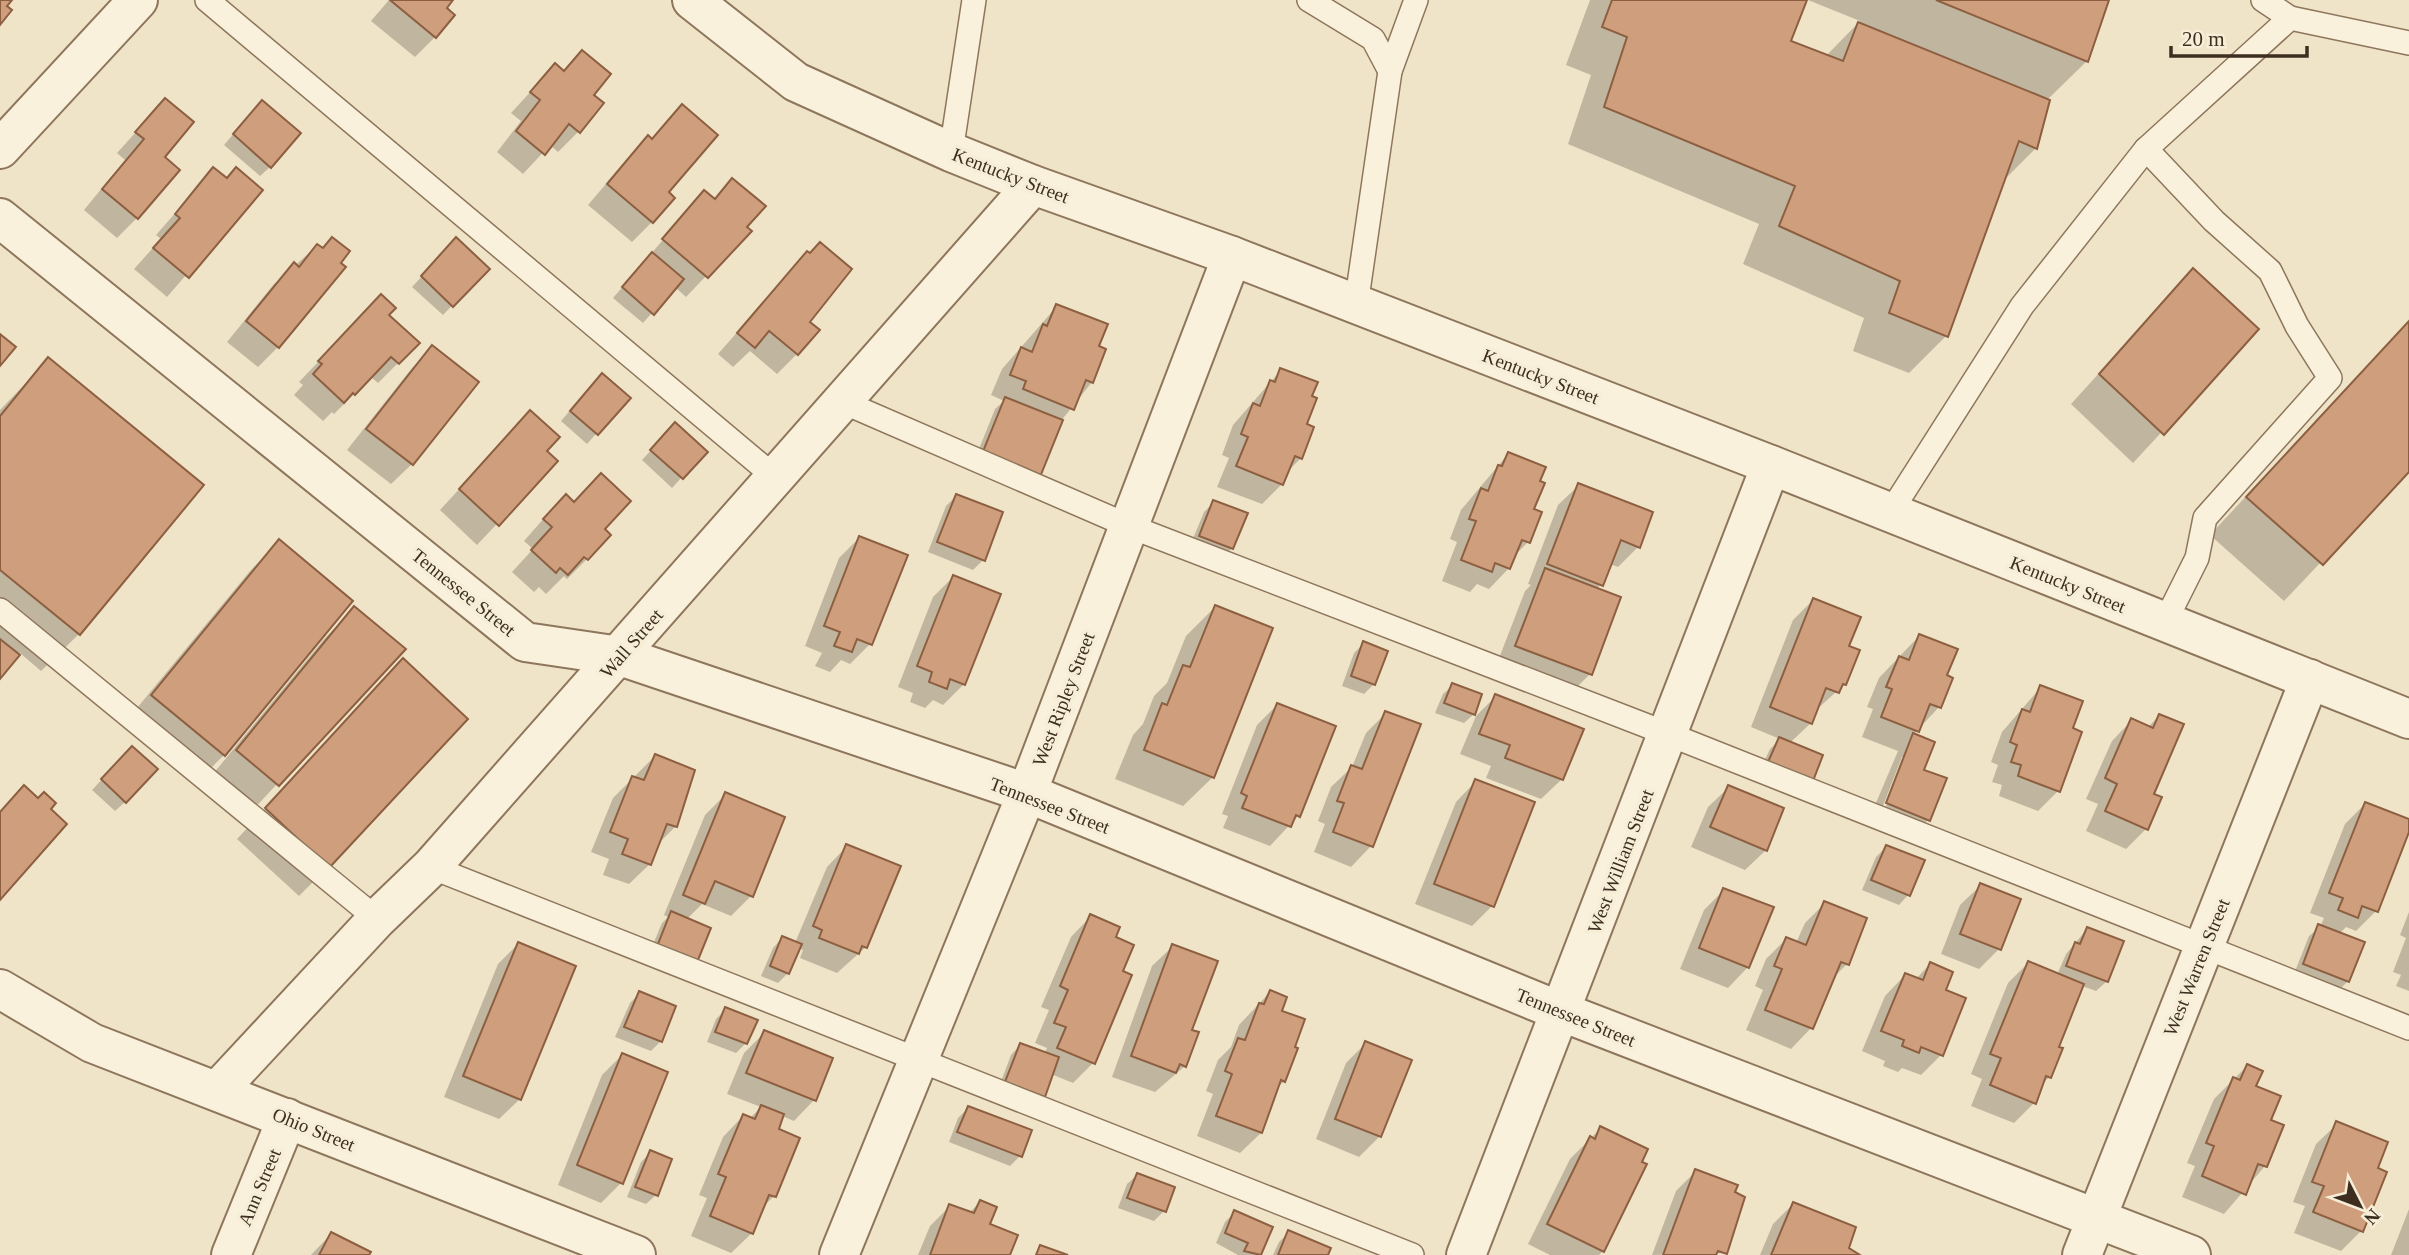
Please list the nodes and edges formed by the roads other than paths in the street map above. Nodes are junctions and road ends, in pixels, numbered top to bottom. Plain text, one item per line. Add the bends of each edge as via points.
1 (138, 0) edge
2 (206, 0) edge
3 (692, 0) edge
4 (974, 0) edge
5 (1309, 0) edge
6 (1416, 0) edge
7 (2263, 0) edge
8 (2290, 18) junction
9 (2409, 43) edge
10 (1390, 71) junction
11 (0, 149) edge
12 (2146, 149) junction
13 (951, 152) junction
14 (1033, 185) junction
15 (0, 218) edge
16 (1232, 256) junction
17 (1356, 305) junction
18 (843, 402) junction
19 (1771, 466) junction
20 (776, 478) junction
21 (1890, 513) junction
22 (1129, 526) junction
23 (0, 611) edge
24 (2165, 622) junction
25 (620, 656) junction
26 (2310, 679) junction
27 (2409, 719) edge
28 (1668, 734) junction
29 (1027, 793) junction
30 (431, 867) junction
31 (377, 919) junction
32 (2204, 946) junction
33 (0, 989) edge
34 (1562, 1012) junction
35 (2409, 1028) edge
36 (919, 1060) junction
37 (218, 1090) junction
38 (288, 1118) junction
39 (2096, 1218) junction
40 (230, 1255) edge
41 (636, 1255) edge
42 (839, 1255) edge
43 (1412, 1255) edge
44 (1466, 1255) edge
45 (2082, 1255) edge
46 (2191, 1255) edge

1 - 11 street
2 - 20 lane
3 - 13 street, Kentucky Street via 796,82
4 - 13 lane
5 - 10 lane via 1373,39
6 - 10 lane
7 - 8 lane
8 - 9 lane
8 - 12 lane
10 - 17 lane
12 - 21 lane via 2022,306
12 - 24 lane via 2270,271 2297,326 2330,377 2205,518 2197,558
13 - 14 street, Kentucky Street
14 - 16 street, Kentucky Street
14 - 18 street, Wall Street
15 - 25 street, Tennessee Street via 525,642
16 - 17 street, Kentucky Street
16 - 22 street, West Ripley Street
17 - 19 street, Kentucky Street
18 - 20 street, Wall Street
18 - 22 lane
19 - 21 street, Kentucky Street
19 - 28 street, West William Street
20 - 25 street, Wall Street
21 - 24 street, Kentucky Street
22 - 28 lane
22 - 29 street, West Ripley Street
23 - 31 lane
24 - 26 street, Kentucky Street
25 - 29 street, Tennessee Street
25 - 30 street, Wall Street
26 - 27 street, Kentucky Street
26 - 32 street, West Warren Street
28 - 32 lane
28 - 34 street, West William Street
29 - 34 street, Tennessee Street
29 - 36 street, West Ripley Street
30 - 31 street, Wall Street
30 - 36 lane
31 - 37 street, Wall Street
32 - 35 lane
32 - 39 street, West Warren Street
33 - 37 street, Ohio Street via 92,1043
34 - 39 street, Tennessee Street
34 - 44 street, West William Street
36 - 42 street, West Ripley Street
36 - 43 lane
37 - 38 street, Ohio Street
38 - 40 street, Ann Street
38 - 41 street, Ohio Street
39 - 45 street, West Warren Street
39 - 46 street, Tennessee Street

